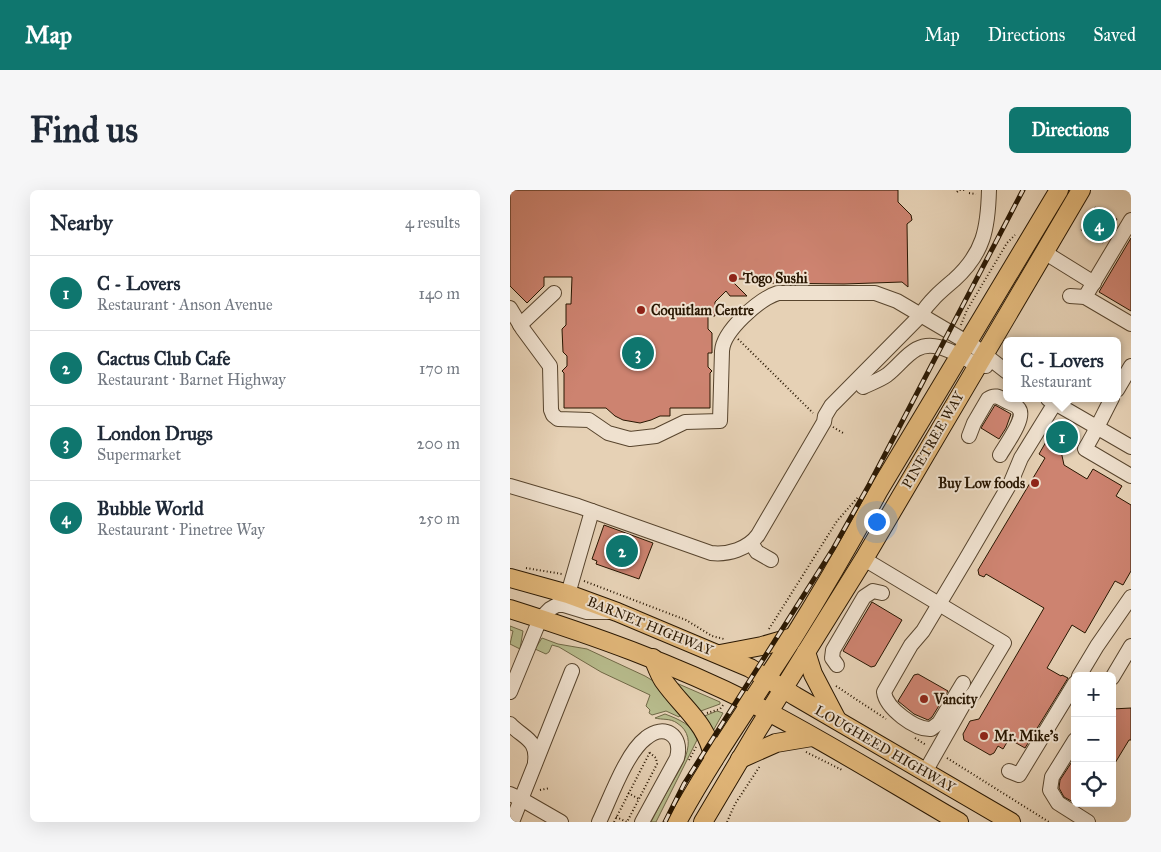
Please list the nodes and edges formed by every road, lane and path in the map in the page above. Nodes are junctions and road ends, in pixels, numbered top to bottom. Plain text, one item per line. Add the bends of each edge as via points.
1 (966, 190) edge
2 (1059, 190) edge
3 (1081, 190) edge
4 (957, 192) dead end
5 (984, 192) edge
6 (969, 193) dead end
7 (1131, 220) edge
8 (1007, 243) dead end
9 (1044, 252) junction
10 (1094, 283) junction
11 (554, 293) dead end
12 (1070, 296) dead end
13 (1085, 297) junction
14 (510, 308) edge
15 (920, 316) junction
16 (1131, 324) edge
17 (520, 325) junction
18 (730, 331) junction
19 (962, 342) junction
20 (985, 360) junction
21 (1131, 366) edge
22 (1003, 370) edge
23 (1121, 383) edge
24 (863, 387) junction
25 (1003, 399) edge
26 (1008, 402) edge
27 (1050, 402) edge
28 (1054, 402) edge
29 (1110, 402) edge
30 (824, 422) junction
31 (1098, 428) junction
32 (845, 434) dead end
33 (969, 436) dead end
34 (1131, 447) edge
35 (1000, 455) dead end
36 (1131, 476) edge
37 (510, 486) edge
38 (862, 493) dead end
39 (592, 510) junction
40 (750, 543) junction
41 (864, 559) junction
42 (771, 560) dead end
43 (510, 578) edge
44 (582, 581) dead end
45 (882, 593) dead end
46 (568, 594) junction
47 (1131, 597) edge
48 (939, 604) junction
49 (510, 609) edge
50 (617, 612) junction
51 (540, 619) junction
52 (770, 628) dead end
53 (793, 637) junction
54 (1131, 646) edge
55 (723, 647) junction
56 (806, 652) junction
57 (653, 658) junction
58 (837, 665) dead end
59 (572, 671) dead end
60 (1081, 672) edge
61 (1116, 672) edge
62 (766, 678) junction
63 (963, 683) dead end
64 (834, 686) dead end
65 (783, 689) junction
66 (1071, 690) edge
67 (510, 692) edge
68 (751, 702) junction
69 (720, 709) dead end
70 (769, 712) junction
71 (706, 713) dead end
72 (837, 720) junction
73 (890, 722) dead end
74 (510, 724) edge
75 (914, 737) dead end
76 (807, 744) junction
77 (929, 747) dead end
78 (1071, 747) edge
79 (943, 755) dead end
80 (714, 759) junction
81 (740, 759) junction
82 (536, 762) junction
83 (761, 764) dead end
84 (1009, 771) dead end
85 (925, 772) junction
86 (847, 773) dead end
87 (550, 788) dead end
88 (540, 790) dead end
89 (628, 793) junction
90 (639, 798) junction
91 (514, 799) edge
92 (935, 814) edge
93 (616, 817) junction
94 (512, 822) edge
95 (562, 822) edge
96 (599, 822) edge
97 (614, 822) edge
98 (642, 822) edge
99 (677, 822) edge
100 (704, 822) edge
101 (727, 822) edge
102 (959, 822) edge
103 (1011, 822) edge
104 (1049, 822) edge
105 (1088, 822) edge

1 - 4 path
2 - 19 main road, PINETREE WAY
3 - 9 main road, PINETREE WAY
5 - 6 path
5 - 15 street via 988,218 979,248 964,270 928,302
7 - 10 street
8 - 19 path via 964,314
9 - 10 street
9 - 20 main road, PINETREE WAY
10 - 13 street
11 - 17 street
12 - 13 street
13 - 16 street
14 - 17 street
15 - 18 street via 893,299 875,293 783,293 764,299
15 - 19 street
15 - 24 street via 912,334
15 - 30 street via 831,406
17 - 18 street via 550,366 551,410 555,418 589,420 608,433 633,439 656,436 686,422 720,421 722,347
18 - 30 path
19 - 20 street
19 - 24 street via 920,346 888,374
19 - 53 main road, PINETREE WAY
20 - 22 street
20 - 41 main road, PINETREE WAY
21 - 23 street
24 - 30 street via 830,420
25 - 33 street via 988,399
26 - 35 street via 1017,407 1021,418
27 - 48 street via 1011,482
28 - 31 street
29 - 31 street
30 - 32 path
30 - 40 street via 758,535
31 - 34 street
31 - 36 street via 1085,449
37 - 39 street
38 - 52 path via 837,521
39 - 40 street via 711,553 728,552
39 - 46 street
40 - 42 street
41 - 48 street
41 - 56 main road, PINETREE WAY
43 - 46 main road, BARNET HIGHWAY
44 - 55 path via 677,617 712,636
45 - 58 street via 871,592 862,600 832,650 832,658
46 - 50 main road, BARNET HIGHWAY
47 - 60 street
48 - 63 street via 884,692 886,700 896,712 923,728 931,729 939,723
48 - 85 street via 1004,643 974,693 963,705
49 - 51 main road
50 - 51 street via 587,612 557,605
50 - 55 main road, BARNET HIGHWAY
51 - 57 main road
51 - 67 street
53 - 55 main road via 762,646
53 - 62 main road, PINETREE WAY
54 - 61 street
55 - 62 main road, BARNET HIGHWAY
56 - 65 main road, PINETREE WAY
56 - 72 main road via 813,674
57 - 68 main road
57 - 80 main road via 662,679 704,730
59 - 82 street
62 - 65 main road, BARNET HIGHWAY
62 - 68 main road
64 - 73 path
65 - 70 main road
65 - 72 main road, LOUGHEED HIGHWAY
66 - 84 street via 1020,775
68 - 70 main road, LOUGHEED HIGHWAY
68 - 80 main road
69 - 71 path
70 - 76 main road, LOUGHEED HIGHWAY
70 - 81 main road
72 - 85 main road, LOUGHEED HIGHWAY
74 - 82 street via 532,742
75 - 77 path
76 - 81 main road via 776,743
76 - 86 path via 818,757
76 - 92 main road, LOUGHEED HIGHWAY
78 - 105 street via 1052,778 1050,790 1058,802
79 - 104 path
80 - 99 main road
81 - 100 main road
82 - 91 street
83 - 101 path
85 - 103 main road, LOUGHEED HIGHWAY
87 - 88 path
89 - 90 path
89 - 90 path via 648,751 658,764
89 - 93 path
90 - 93 path via 627,822
91 - 94 street
91 - 95 street
92 - 102 main road, LOUGHEED HIGHWAY
93 - 97 path
96 - 98 street via 638,746 650,735 664,731 674,736 679,751

